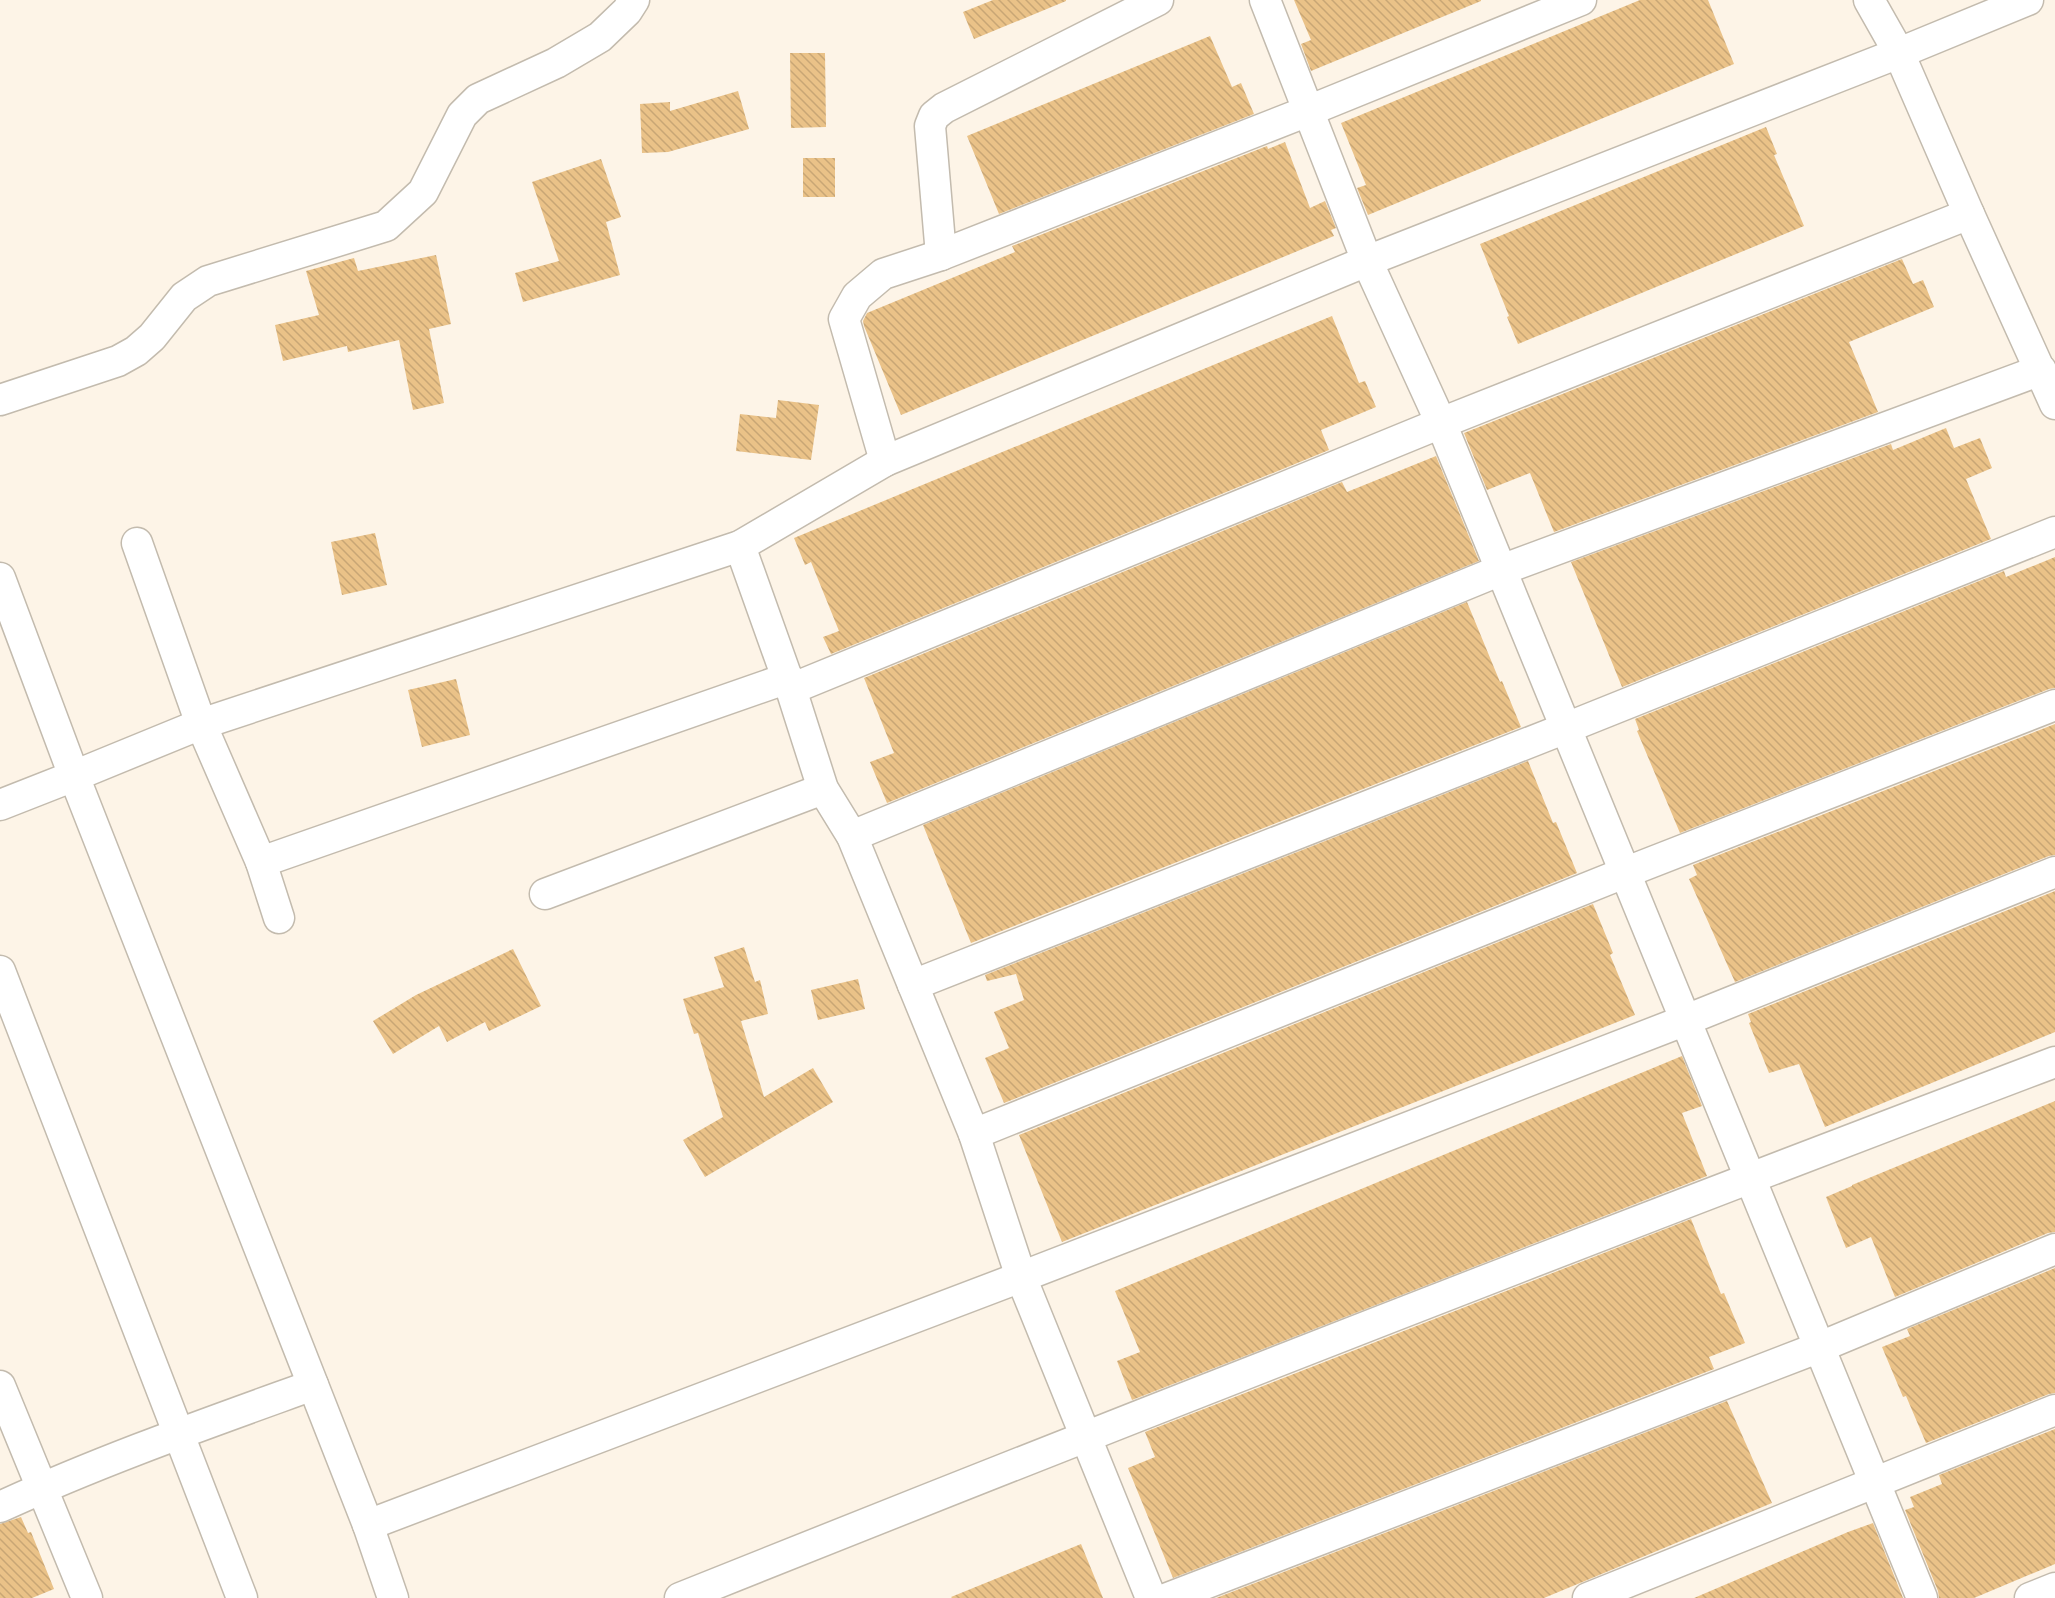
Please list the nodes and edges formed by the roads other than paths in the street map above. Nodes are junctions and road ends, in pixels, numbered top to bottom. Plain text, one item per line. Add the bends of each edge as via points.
1 (634, 0) edge
2 (1158, 0) edge
3 (1265, 0) edge
4 (1581, 0) edge
5 (1869, 0) edge
6 (2028, 0) edge
7 (1899, 53) junction
8 (1308, 111) junction
9 (1969, 214) junction
10 (941, 255) junction
11 (1367, 261) junction
12 (2042, 370) junction
13 (0, 400) edge
14 (2055, 404) edge
15 (1441, 423) junction
16 (885, 461) junction
17 (2055, 532) edge
18 (137, 543) dead end
19 (740, 546) junction
20 (1501, 570) junction
21 (0, 578) edge
22 (789, 683) junction
23 (2055, 705) edge
24 (201, 724) junction
25 (1566, 728) junction
26 (74, 776) junction
27 (824, 789) junction
28 (0, 805) edge
29 (852, 836) junction
30 (261, 862) junction
31 (2055, 872) edge
32 (1624, 873) junction
33 (545, 894) dead end
34 (279, 918) dead end
35 (0, 971) edge
36 (913, 985) junction
37 (1686, 1020) junction
38 (2055, 1062) edge
39 (974, 1134) junction
40 (1750, 1177) junction
41 (2055, 1249) edge
42 (1021, 1277) junction
43 (1820, 1347) junction
44 (313, 1384) junction
45 (0, 1386) edge
46 (2055, 1410) edge
47 (179, 1433) junction
48 (1084, 1436) junction
49 (1875, 1483) junction
50 (43, 1487) junction
51 (0, 1507) edge
52 (368, 1526) junction
53 (2055, 1588) edge
54 (87, 1598) edge
55 (242, 1598) edge
56 (393, 1598) edge
57 (680, 1598) edge
58 (1151, 1598) edge
59 (1168, 1598) edge
60 (1588, 1598) edge
61 (1922, 1598) edge
62 (2030, 1598) edge

1 - 13 street via 600,37 556,63 478,99 462,115 423,192 386,226 208,281 184,297 136,351 118,361
2 - 10 street via 934,116 930,126
3 - 8 street
4 - 8 street
5 - 7 street
6 - 7 street
7 - 9 street
7 - 11 street
8 - 10 street
8 - 11 street
9 - 12 street
9 - 15 street
10 - 16 street via 883,274 857,296 844,319
11 - 15 street
11 - 16 street
12 - 14 street
12 - 20 street
15 - 20 street
15 - 22 street
16 - 19 street
17 - 25 street
18 - 24 street
19 - 22 street
19 - 24 street
20 - 25 street
20 - 29 street
21 - 26 street
22 - 27 street
22 - 30 street
23 - 32 street
24 - 26 street
24 - 30 street
25 - 32 street
25 - 36 street
26 - 28 street
26 - 44 street
27 - 29 street
27 - 33 street
29 - 36 street
30 - 34 street
31 - 37 street
32 - 37 street
32 - 39 street
35 - 47 street
36 - 39 street
37 - 40 street
37 - 42 street
38 - 40 street
39 - 42 street
40 - 43 street
40 - 48 street
41 - 43 street
42 - 48 street
42 - 52 street
43 - 49 street
43 - 59 street
44 - 47 street
44 - 52 street
45 - 50 street
46 - 49 street
47 - 50 street
47 - 55 street
48 - 57 street
48 - 58 street
49 - 60 street
49 - 61 street
50 - 51 street
50 - 54 street
52 - 56 street
53 - 62 street

